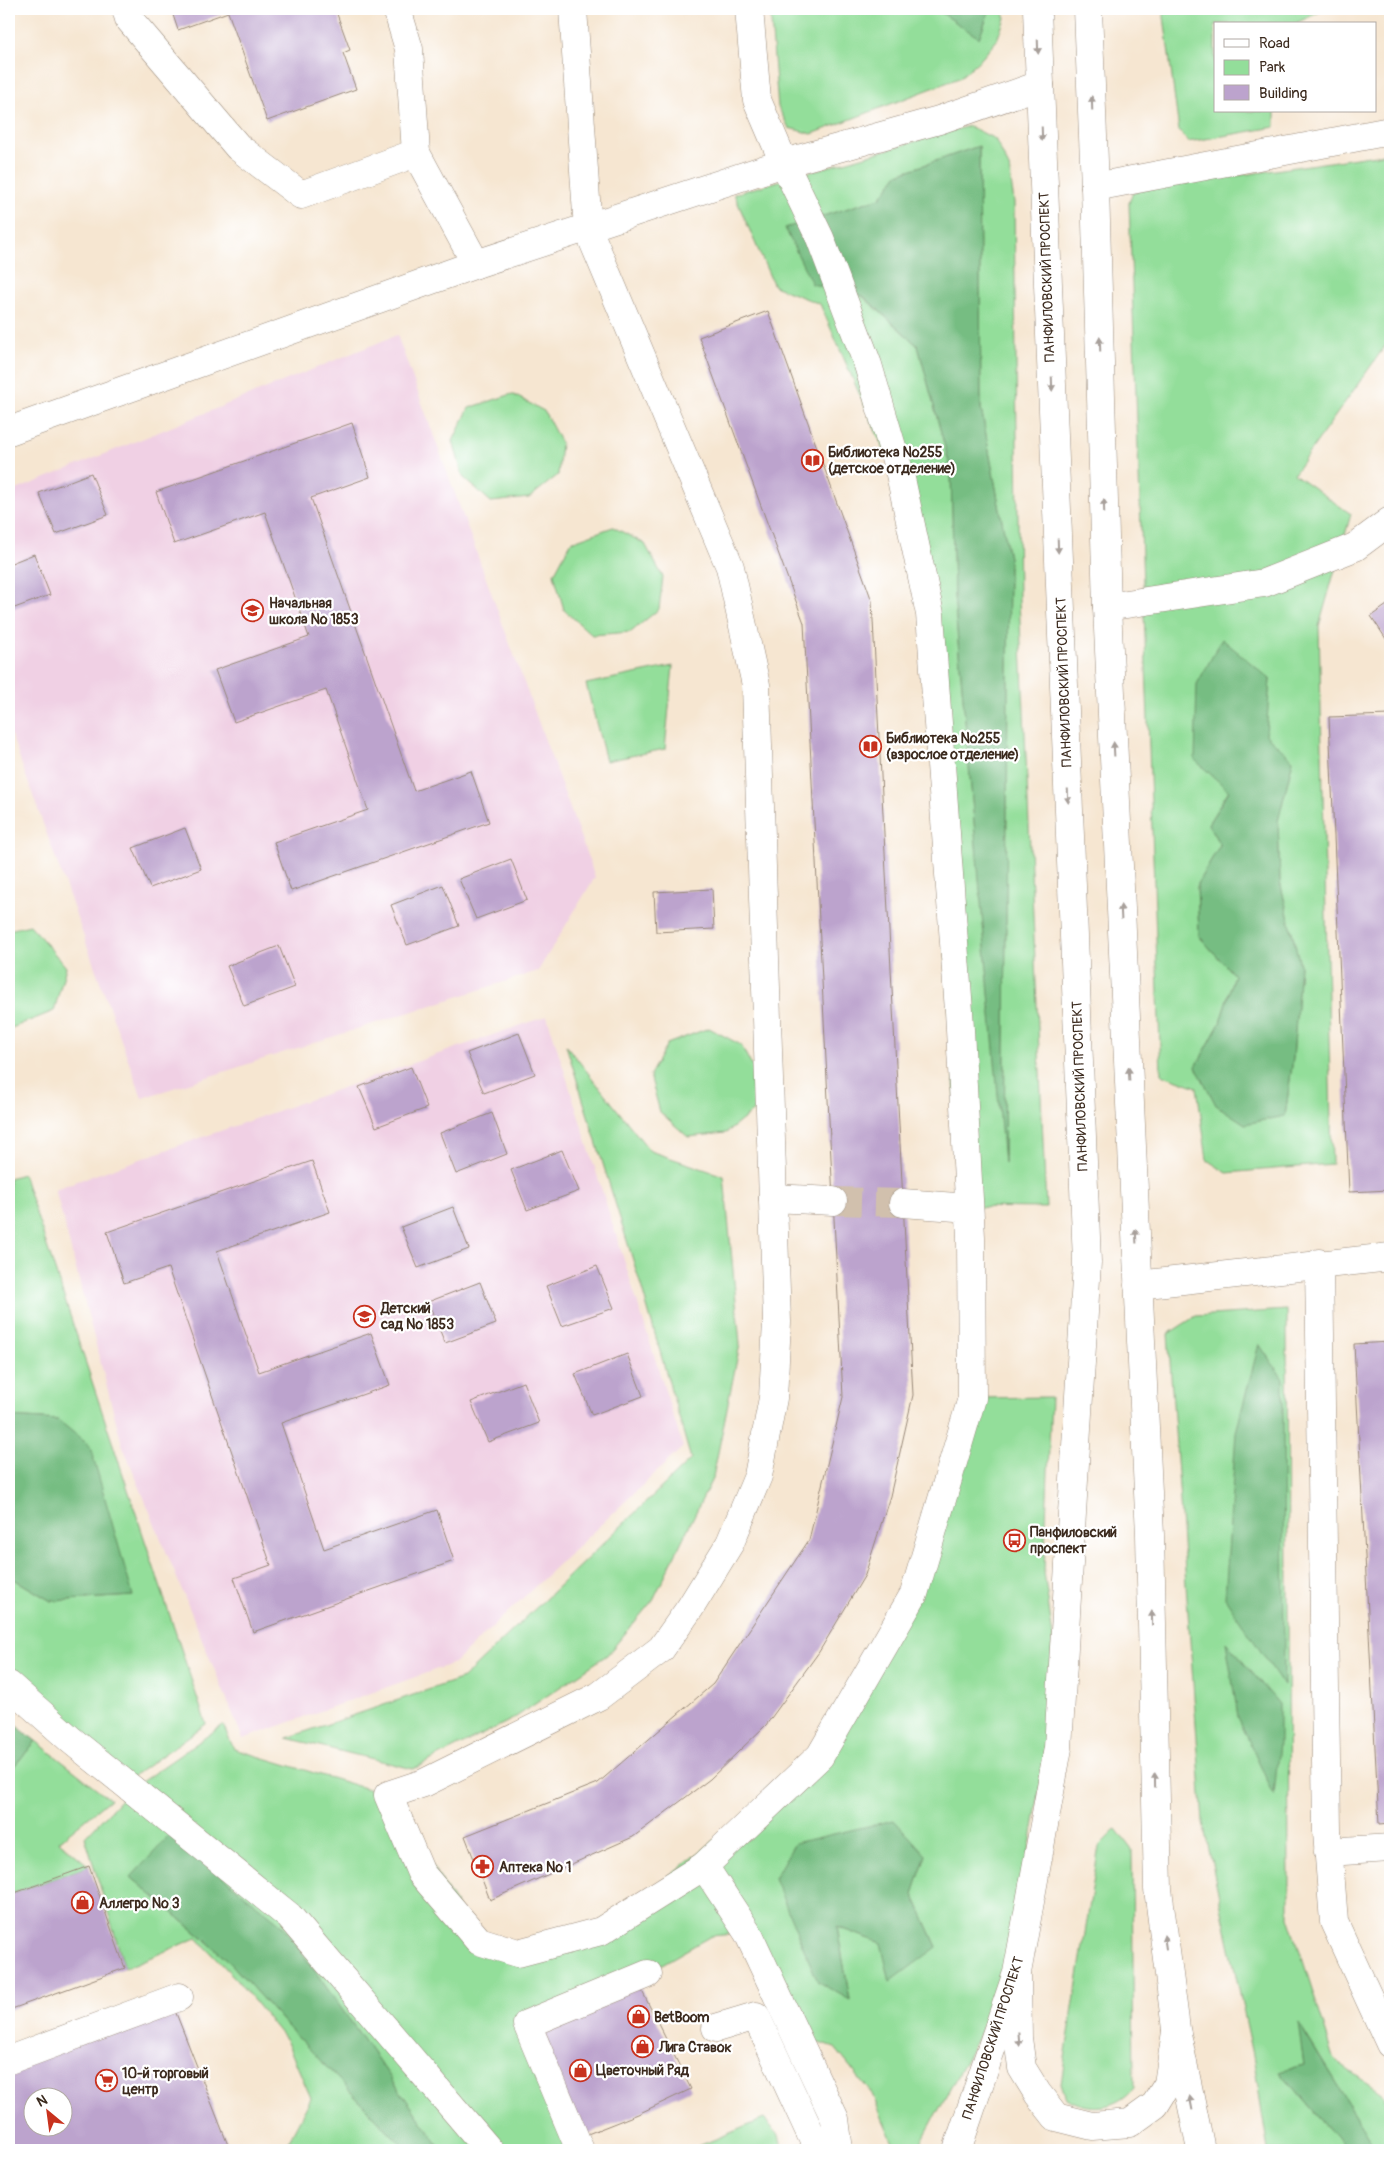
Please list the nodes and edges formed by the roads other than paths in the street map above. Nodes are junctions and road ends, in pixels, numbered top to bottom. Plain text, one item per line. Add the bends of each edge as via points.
1 (126, 9) edge
2 (396, 9) edge
3 (573, 9) edge
4 (749, 9) edge
5 (1037, 9) edge
6 (1088, 9) edge
7 (1040, 86) junction
8 (1390, 131) edge
9 (416, 153) junction
10 (784, 164) junction
11 (1095, 187) junction
12 (588, 229) junction
13 (476, 264) junction
14 (9, 431) edge
15 (1390, 521) edge
16 (1107, 608) junction
17 (773, 1198) junction
18 (833, 1201) tunnel mouth
19 (903, 1203) tunnel mouth
20 (969, 1208) junction
21 (1390, 1257) edge
22 (1319, 1264) junction
23 (1138, 1285) junction
24 (9, 1685) edge
25 (1390, 1848) edge
26 (1328, 1852) junction
27 (704, 1866) junction
28 (1016, 1973) junction
29 (648, 1974) dead end
30 (179, 1997) dead end
31 (716, 2028) dead end
32 (1176, 2029) junction
33 (1390, 2044) edge
34 (9, 2060) edge
35 (489, 2150) edge
36 (580, 2150) edge
37 (823, 2150) edge
38 (839, 2150) edge
39 (957, 2150) edge
40 (1201, 2150) edge

1 - 9 main road via 129,19 238,147 301,195
2 - 9 main road via 409,48
3 - 12 main road
4 - 10 main road via 757,100
5 -> 7 main road, ПАНФИЛОВСКИЙ ПРОСПЕКТ
11 -> 6 main road
7 - 10 main road via 939,120
7 -> 28 main road, ПАНФИЛОВСКИЙ ПРОСПЕКТ via 1086,1262 1058,1748
8 - 11 main road
9 - 13 main road
10 - 12 main road
10 - 20 main road via 820,238 868,365 900,474 930,614 959,1011
16 -> 11 main road
12 - 13 main road
12 - 17 main road via 730,567 756,685
13 - 14 main road
15 - 16 main road via 1355,547 1264,583
23 -> 16 main road
17 - 18 main road
17 - 27 main road via 777,1322 773,1398 758,1476 730,1543 690,1608 660,1649 599,1696 424,1783 388,1795 421,1873 479,1941 518,1954 601,1931
19 - 20 main road
20 - 27 main road via 972,1398 914,1594 820,1756
21 - 22 main road
22 - 23 main road
22 - 26 main road
32 -> 23 main road via 1158,1889 1150,1535
24 - 35 main road via 71,1740 289,1916
25 - 26 main road
26 - 33 main road via 1334,1922
27 - 38 main road via 748,1933 835,2120
28 -> 32 main road via 1022,2068 1056,2117 1092,2126 1130,2123 1154,2105 1168,2084
28 - 39 main road, ПАНФИЛОВСКИЙ ПРОСПЕКТ
29 - 36 main road via 527,2024
30 - 34 main road
31 - 37 main road via 756,2016 813,2138
40 -> 32 main road

